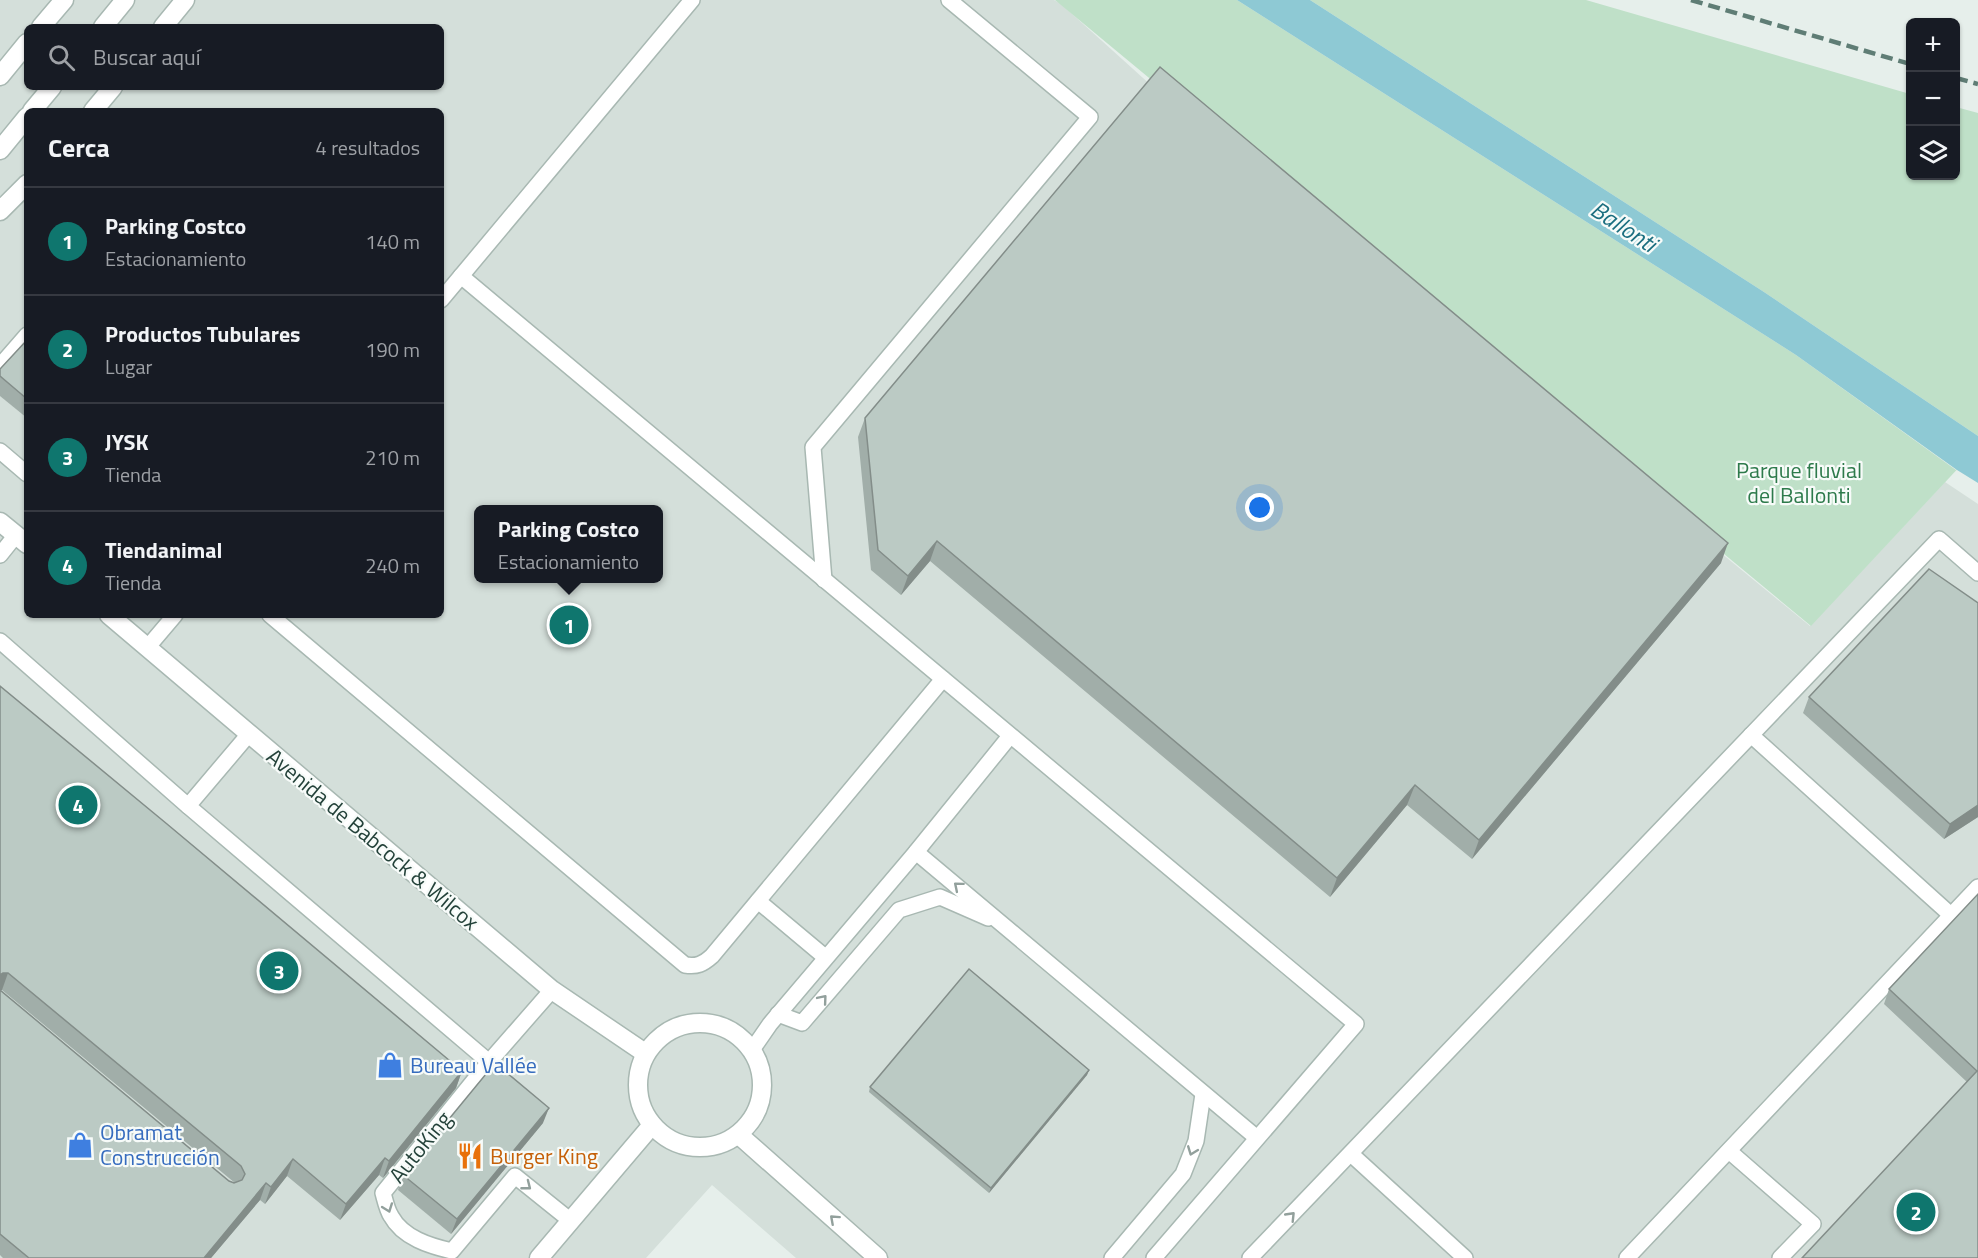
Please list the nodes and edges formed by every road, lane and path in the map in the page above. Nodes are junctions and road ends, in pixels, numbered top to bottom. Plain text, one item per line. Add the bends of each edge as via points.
1 (64, 0) edge
2 (125, 0) edge
3 (185, 0) edge
4 (693, 0) edge
5 (949, 0) edge
6 (44, 24) edge
7 (105, 24) edge
8 (165, 24) edge
9 (24, 47) edge
10 (0, 76) edge
11 (50, 90) edge
12 (110, 90) edge
13 (34, 108) edge
14 (96, 108) edge
15 (24, 121) edge
16 (0, 150) edge
17 (24, 187) edge
18 (0, 211) edge
19 (461, 276) junction
20 (444, 296) edge
21 (24, 338) edge
22 (0, 366) edge
23 (0, 451) edge
24 (24, 471) edge
25 (0, 522) edge
26 (21, 540) edge
27 (0, 555) edge
28 (1978, 573) edge
29 (824, 580) junction
30 (112, 618) edge
31 (172, 618) edge
32 (274, 618) edge
33 (0, 641) edge
34 (147, 648) junction
35 (943, 680) junction
36 (249, 734) junction
37 (1751, 735) junction
38 (1010, 736) junction
39 (188, 807) junction
40 (916, 852) junction
41 (1978, 887) edge
42 (758, 901) junction
43 (1952, 916) junction
44 (999, 922) junction
45 (825, 957) junction
46 (552, 990) junction
47 (778, 1014) junction
48 (752, 1050) junction
49 (645, 1053) junction
50 (489, 1062) junction
51 (1203, 1094) junction
52 (652, 1125) junction
53 (739, 1135) junction
54 (1257, 1138) junction
55 (1729, 1151) junction
56 (1351, 1154) junction
57 (571, 1221) junction
58 (539, 1258) edge
59 (878, 1258) edge
60 (1112, 1258) edge
61 (1154, 1258) edge
62 (1250, 1258) edge
63 (1466, 1258) edge
64 (1628, 1258) edge
65 (1780, 1258) edge

1 - 6 street
2 - 7 street
3 - 8 street
4 - 19 lane
5 - 29 lane via 1090,117 813,447
9 - 10 street
11 - 13 street
12 - 14 street
15 - 16 street
17 - 18 street
19 - 20 lane
19 - 29 lane
21 - 22 lane
23 - 24 lane
25 - 26 street
26 - 27 lane
28 - 37 lane via 1939,539
29 - 35 lane
30 - 34 street, Avenida de Babcock & Wilcox
31 - 34 lane
32 - 42 lane via 685,965 704,964
33 - 39 lane
34 - 36 street, Avenida de Babcock & Wilcox
35 - 38 lane
35 - 42 lane
36 - 39 lane
36 - 46 street, Avenida de Babcock & Wilcox
37 - 43 lane
37 - 56 lane
38 - 40 lane
38 - 54 lane via 1356,1024
39 - 50 lane
44 -> 40 lane
40 - 45 lane
41 - 43 lane
42 - 45 lane
43 - 55 lane
47 -> 44 lane via 802,1023 899,910 940,897
44 - 51 lane
45 - 47 lane
46 - 49 street, Avenida de Babcock & Wilcox
46 - 50 lane
47 - 48 lane
48 - 49 street via 740,1036 707,1022 672,1029
48 - 53 street via 759,1064 762,1095 754,1116
49 - 52 street via 637,1090
50 -> 57 lane, AutoKing via 383,1193 391,1217 409,1235 428,1246 452,1251 515,1176
51 - 54 lane
51 -> 60 lane via 1196,1141 1183,1174
52 - 53 street via 667,1138 703,1148
52 - 57 street
59 -> 53 street
54 - 61 lane
55 - 64 lane
55 - 65 lane via 1813,1224
62 -> 56 lane
56 - 63 lane
57 - 58 street

